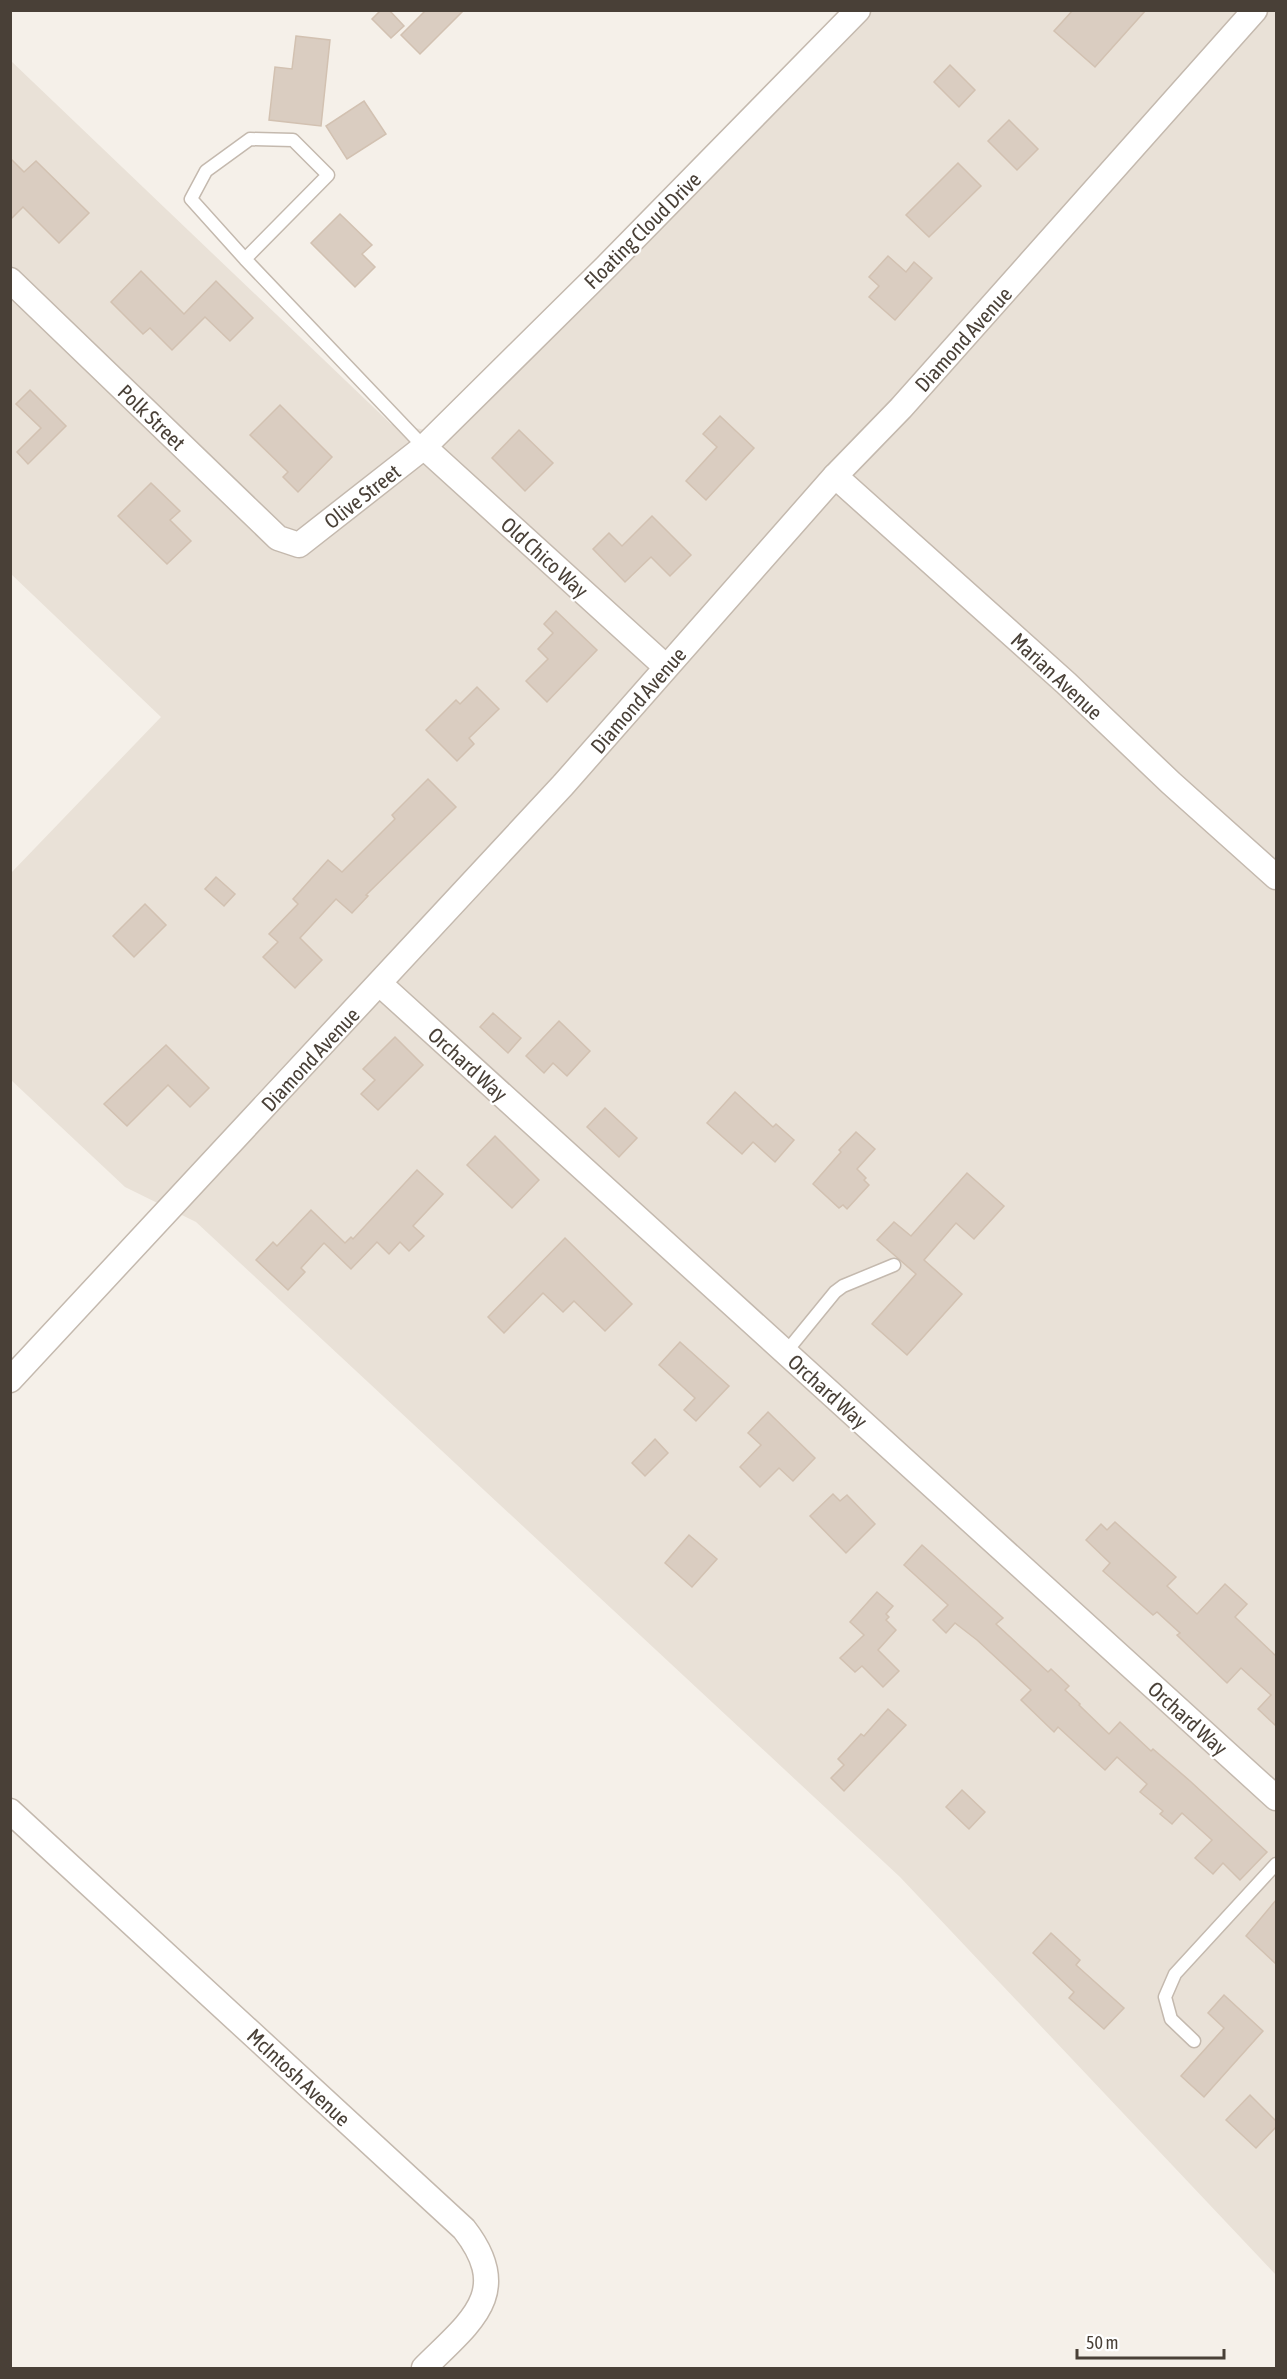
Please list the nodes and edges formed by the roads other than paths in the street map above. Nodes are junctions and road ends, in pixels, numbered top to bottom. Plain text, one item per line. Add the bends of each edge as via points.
1 (858, 10) edge
2 (1255, 10) edge
3 (246, 259) junction
4 (10, 280) edge
5 (424, 447) junction
6 (836, 476) junction
7 (299, 545) joint
8 (666, 668) junction
9 (1276, 877) edge
10 (380, 984) junction
11 (894, 1265) dead end
12 (786, 1352) junction
13 (10, 1380) edge
14 (1276, 1798) edge
15 (10, 1811) edge
16 (1276, 1864) edge
17 (1194, 2041) dead end
18 (424, 2368) edge

1 - 5 street, Floating Cloud Drive
2 - 6 street, Diamond Avenue
3 - 3 lane via 328,175 293,140 250,139 206,171 190,200
3 - 5 lane
4 - 7 street, Polk Street via 278,538
5 - 7 street, Olive Street
5 - 8 street, Old Chico Way
6 - 8 street, Diamond Avenue
6 - 9 street, Marian Avenue
8 - 10 street, Diamond Avenue
10 - 12 street, Orchard Way
10 - 13 street, Diamond Avenue
11 - 12 lane via 835,1292
12 - 14 street, Orchard Way
15 - 18 street, McIntosh Avenue via 464,2229 485,2267 488,2283 483,2301
16 - 17 lane via 1175,1974 1165,1997 1171,2019

